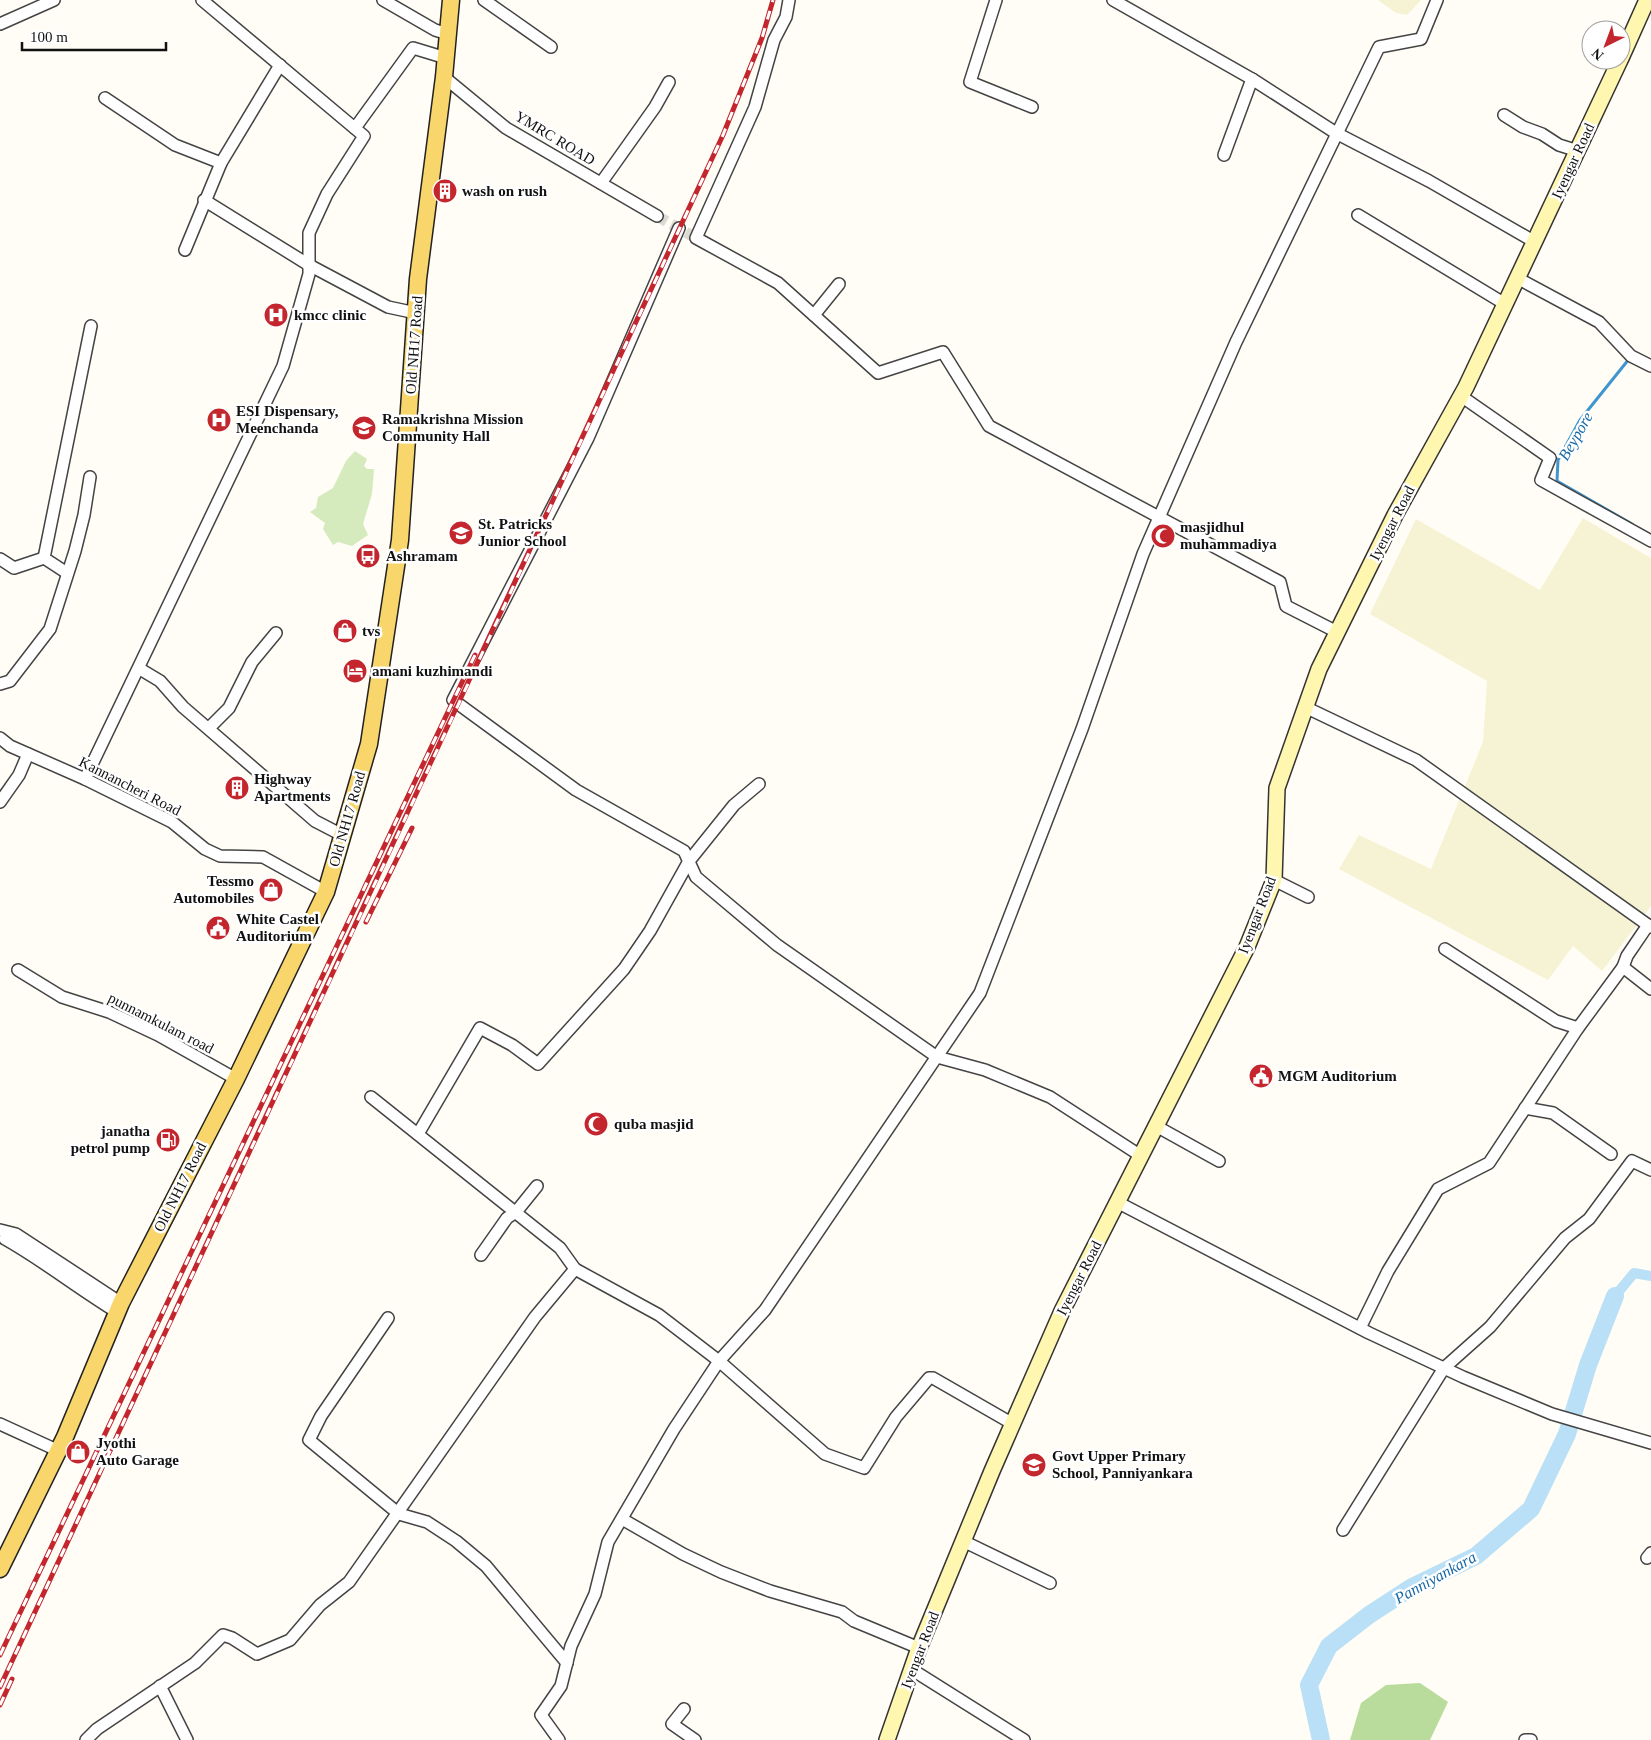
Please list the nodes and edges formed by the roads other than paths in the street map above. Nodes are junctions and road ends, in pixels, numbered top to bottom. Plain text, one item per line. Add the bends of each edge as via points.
1 (54, 0) edge
2 (202, 0) edge
3 (383, 0) edge
4 (451, 0) edge
5 (484, 0) edge
6 (789, 0) edge
7 (996, 0) edge
8 (1113, 0) edge
9 (1436, 0) edge
10 (1647, 0) edge
11 (0, 24) edge
12 (448, 34) junction
13 (1631, 36) edge
14 (551, 47) dead end
15 (446, 58) junction
16 (280, 64) junction
17 (1616, 70) edge
18 (444, 77) junction
19 (1252, 79) junction
20 (669, 82) dead end
21 (106, 98) dead end
22 (1032, 107) dead end
23 (1504, 115) dead end
24 (355, 128) junction
25 (1336, 133) junction
26 (1578, 151) junction
27 (1224, 155) dead end
28 (221, 163) junction
29 (601, 183) junction
30 (204, 200) junction
31 (1358, 215) dead end
32 (657, 216) tunnel mouth
33 (680, 228) dead end
34 (1535, 242) junction
35 (185, 250) dead end
36 (309, 265) junction
37 (1517, 278) junction
38 (839, 284) dead end
39 (1505, 304) junction
40 (416, 313) junction
41 (814, 316) junction
42 (91, 326) dead end
43 (1651, 366) edge
44 (1461, 396) junction
45 (90, 477) dead end
46 (1159, 517) junction
47 (1651, 541) edge
48 (44, 558) junction
49 (0, 560) edge
50 (67, 573) junction
51 (1338, 632) junction
52 (276, 633) dead end
53 (140, 669) junction
54 (0, 684) edge
55 (1305, 708) junction
56 (209, 728) junction
57 (0, 738) edge
58 (28, 754) junction
59 (85, 779) junction
60 (759, 784) dead end
61 (0, 802) edge
62 (342, 835) junction
63 (689, 861) junction
64 (1274, 880) junction
65 (326, 892) junction
66 (1308, 897) dead end
67 (1650, 926) edge
68 (1445, 949) dead end
69 (1623, 967) junction
70 (18, 970) dead end
71 (1651, 989) edge
72 (1578, 1028) junction
73 (937, 1056) junction
74 (236, 1079) junction
75 (370, 1097) dead end
76 (1526, 1108) junction
77 (1156, 1126) junction
78 (418, 1134) junction
79 (1611, 1154) dead end
80 (1141, 1156) junction
81 (1219, 1161) dead end
82 (1651, 1170) edge
83 (537, 1186) dead end
84 (1117, 1202) junction
85 (516, 1212) junction
86 (2, 1234) edge
87 (481, 1255) dead end
88 (575, 1269) junction
89 (119, 1308) junction
90 (388, 1318) dead end
91 (1360, 1328) junction
92 (719, 1362) junction
93 (1444, 1368) junction
94 (0, 1424) edge
95 (1013, 1424) junction
96 (1651, 1443) edge
97 (59, 1451) junction
98 (399, 1514) junction
99 (622, 1519) junction
100 (1343, 1530) dead end
101 (963, 1541) junction
102 (0, 1569) edge
103 (1050, 1583) dead end
104 (919, 1648) junction
105 (567, 1663) junction
106 (911, 1669) junction
107 (160, 1686) junction
108 (684, 1709) dead end
109 (86, 1740) edge
110 (187, 1740) edge
111 (559, 1740) edge
112 (695, 1740) edge
113 (887, 1740) edge
114 (1024, 1740) edge
115 (1525, 1740) edge
116 (1531, 1740) edge

1 - 11 street
2 - 16 street
3 - 12 street
4 - 12 main road, Old NH17 Road
5 - 14 street
6 - 41 street via 755,107 696,238 778,283
7 - 22 street via 970,82
8 - 19 street
9 - 25 street via 1421,39 1380,47
10 - 13 main road, Iyengar Road
12 - 15 main road, Old NH17 Road
15 - 18 main road, Old NH17 Road
15 - 24 street via 413,48
16 - 24 street
16 - 28 street
17 - 26 main road, Iyengar Road
18 - 29 street, YMRC ROAD via 506,128
18 - 40 main road, Old NH17 Road
19 - 25 street
19 - 27 street
20 - 29 street
21 - 28 street via 175,145
23 - 26 street via 1559,145
24 - 36 street via 364,136 327,194 308,233
25 - 34 street via 1429,181
25 - 46 street via 1236,342
26 - 34 main road, Iyengar Road
28 - 30 street
29 - 32 street, YMRC ROAD
30 - 35 street
30 - 36 street
31 - 39 street
33 - 63 street via 588,438 454,700 576,790 684,851
34 - 37 main road, Iyengar Road
36 - 40 street via 388,307
36 - 53 street via 283,366
37 - 39 main road, Iyengar Road
37 - 43 street via 1599,322 1631,356
38 - 41 street
39 - 44 main road, Iyengar Road
40 - 62 main road, Old NH17 Road via 400,540 369,744
41 - 46 street via 878,374 943,352 989,426
42 - 48 street
44 - 47 street via 1550,458 1541,480
44 - 51 main road, Iyengar Road via 1394,515
45 - 50 street via 84,515
46 - 51 street via 1280,582 1286,606
46 - 73 street via 980,994
48 - 49 street via 14,568
48 - 50 street
50 - 54 street via 50,629 10,681
51 - 55 main road, Iyengar Road via 1319,669
52 - 56 street via 252,662 230,708
53 - 56 street via 160,681 183,708
53 - 59 street
55 - 64 main road, Iyengar Road via 1277,788
55 - 67 street via 1416,760
56 - 62 street via 315,821
57 - 58 street, Kannancheri Road
58 - 59 street, Kannancheri Road
58 - 61 street via 19,775
59 - 65 street, Kannancheri Road via 172,822 205,849 220,856 263,857
60 - 63 street via 734,805
62 - 65 main road, Old NH17 Road
63 - 73 street via 696,877 777,945
63 - 78 street via 650,931 624,969 538,1064 512,1044 480,1028
64 - 66 street
64 - 77 main road, Iyengar Road via 1247,946
65 - 74 main road, Old NH17 Road
67 - 69 street via 1627,956
68 - 72 street via 1556,1021
69 - 71 street
69 - 72 street
70 - 74 street, punnamkulam road via 62,997 109,1012 150,1031
72 - 76 street
73 - 80 street via 985,1070 1050,1098
73 - 92 street via 765,1310
74 - 89 main road, Old NH17 Road
75 - 78 street
76 - 79 street via 1553,1113
76 - 91 street via 1489,1163 1438,1188 1388,1271
77 - 80 main road, Iyengar Road
77 - 81 street
78 - 85 street
80 - 84 main road, Iyengar Road
82 - 93 street via 1632,1161 1589,1219 1565,1238 1490,1327
83 - 85 street
84 - 91 street
84 - 95 main road, Iyengar Road via 1062,1311
85 - 87 street via 507,1218
85 - 88 street via 560,1248
86 - 89 street via 78,1288
88 - 92 street via 659,1315
88 - 98 street via 535,1317
89 - 97 main road, Old NH17 Road
90 - 98 street via 321,1416 309,1440
91 - 93 street
92 - 95 street via 826,1454 864,1468 896,1417 929,1378
92 - 99 street via 674,1429
93 - 96 street via 1552,1414
93 - 100 street
94 - 97 street
95 - 101 main road, Iyengar Road
97 - 102 main road, Old NH17 Road
98 - 105 street via 427,1522 456,1540 486,1566
98 - 107 street via 349,1582 320,1605 290,1640 257,1654 223,1635 195,1663
99 - 104 street via 721,1572 770,1592 842,1612 854,1621
99 - 105 street via 608,1542 595,1594 571,1646
101 - 103 street
101 - 104 main road, Iyengar Road
104 - 106 main road, Iyengar Road
105 - 111 street via 561,1686 541,1715
106 - 113 main road, Iyengar Road
106 - 114 street
107 - 109 street
107 - 110 street
108 - 112 street via 672,1724
115 - 116 street

